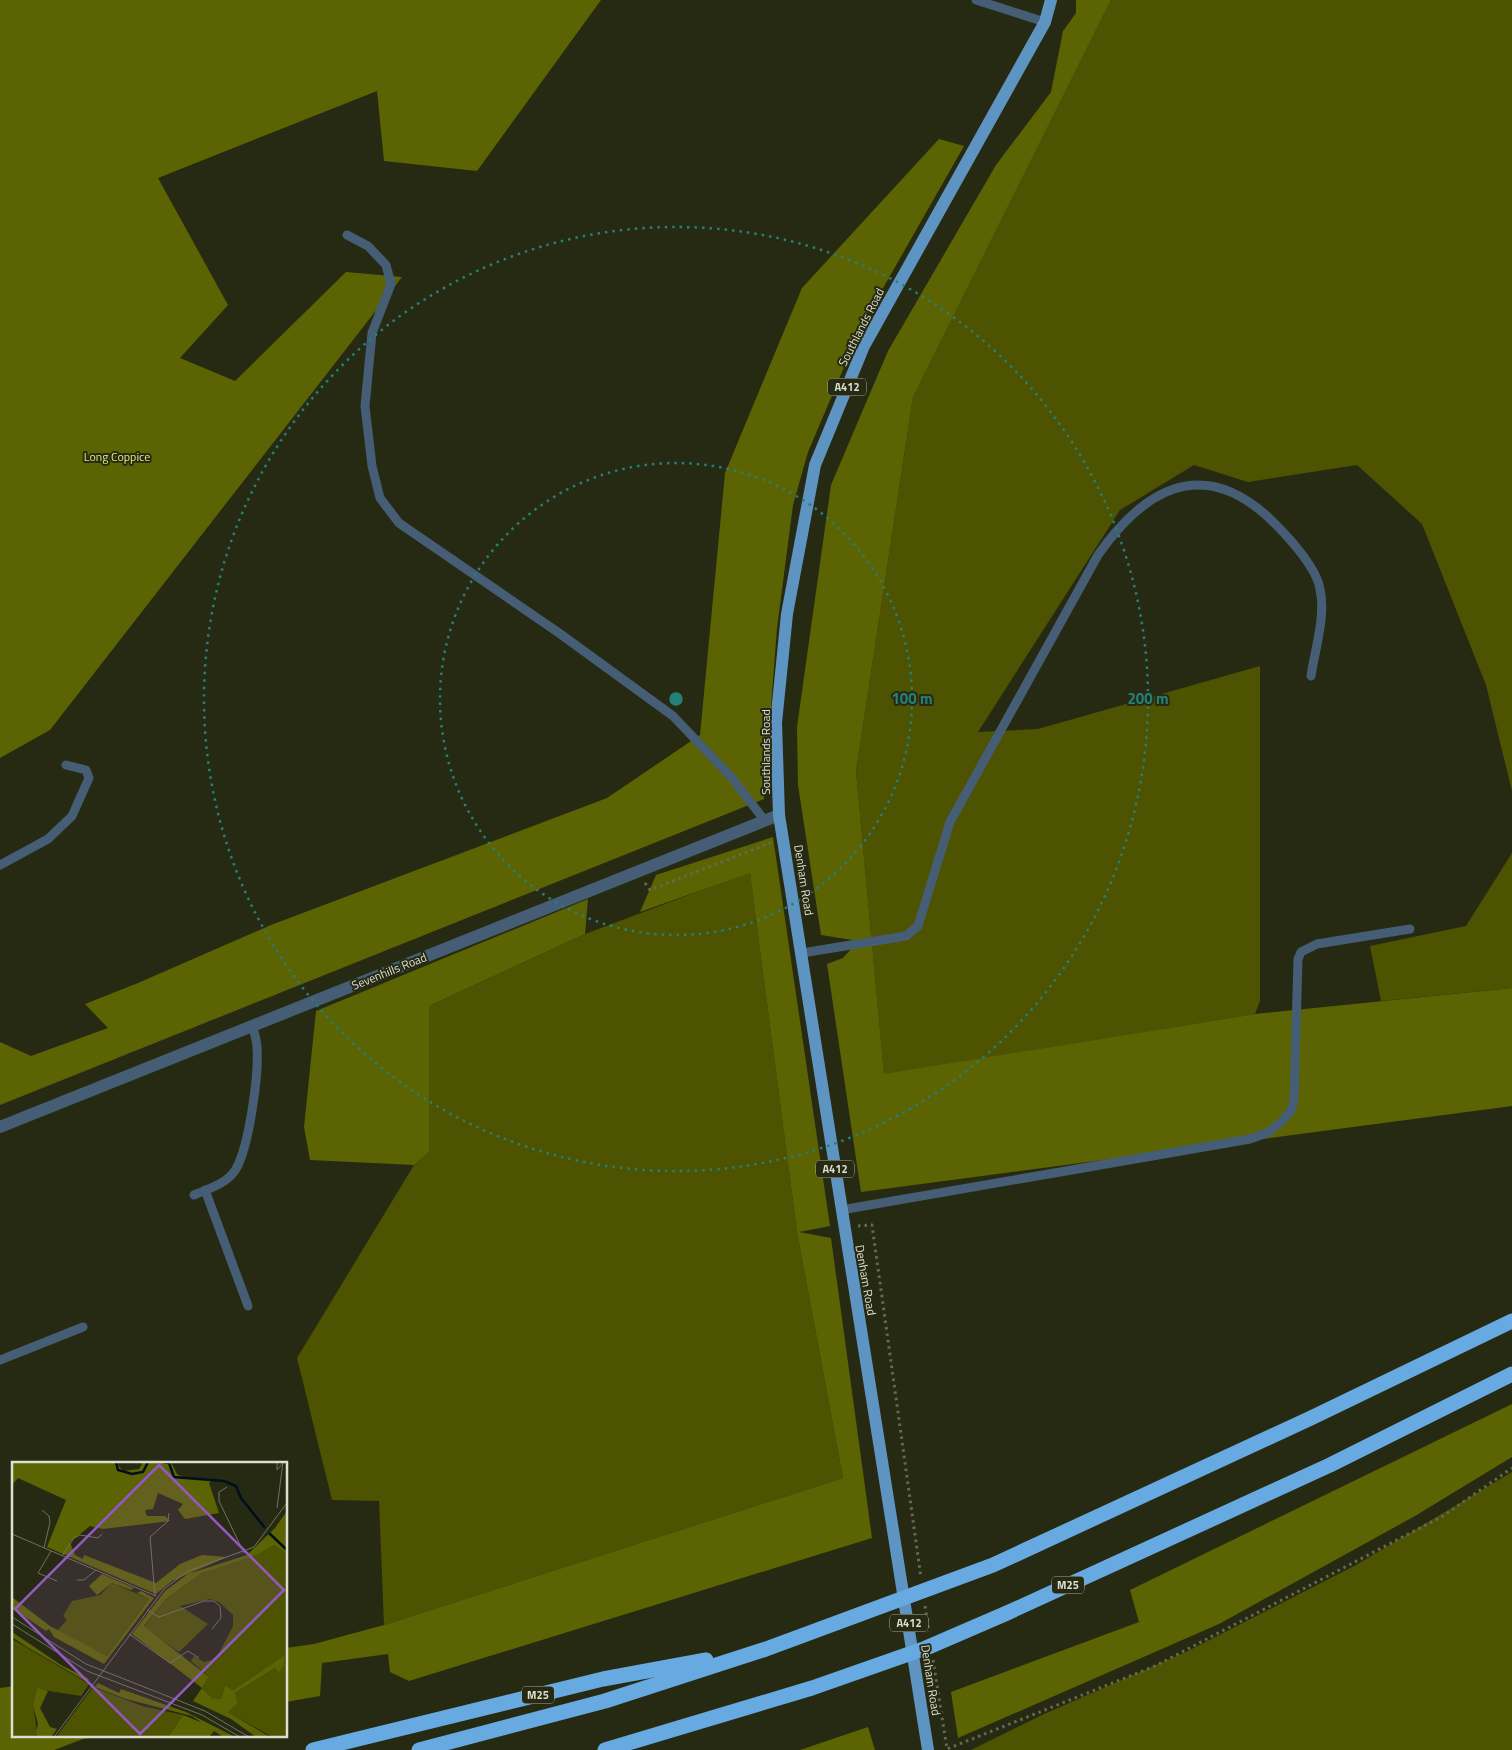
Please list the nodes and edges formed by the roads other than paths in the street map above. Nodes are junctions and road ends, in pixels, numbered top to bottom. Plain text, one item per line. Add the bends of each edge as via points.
1 (976, 0) edge
2 (1051, 0) edge
3 (1045, 22) junction
4 (347, 234) dead end
5 (1311, 676) dead end
6 (66, 765) dead end
7 (779, 815) junction
8 (765, 821) junction
9 (0, 865) edge
10 (1410, 929) dead end
11 (802, 954) junction
12 (252, 1025) junction
13 (0, 1127) edge
14 (205, 1190) junction
15 (194, 1195) dead end
16 (841, 1210) junction
17 (248, 1306) dead end
18 (1512, 1320) edge
19 (83, 1327) dead end
20 (0, 1360) edge
21 (1512, 1374) edge
22 (766, 1649) junction
23 (313, 1750) edge
24 (419, 1750) edge
25 (605, 1750) edge
26 (928, 1750) edge

1 - 3 lane
2 - 3 main road, Southlands Road / A412
3 - 7 main road, Southlands Road / A412 via 864,346 816,464 787,614 776,723
4 - 8 lane via 368,246 386,265 391,284 372,333 365,406 372,466 380,498 399,523 560,633 673,716 732,778
5 - 11 lane via 1321,610 1320,588 1301,552 1253,505 1224,489 1200,484 1178,485 1158,495 1112,534 1098,555 950,822 918,926 906,936
6 - 9 lane via 86,770 89,778 72,816 48,839
7 - 8 street, Sevenhills Road
7 - 11 main road, Denham Road / A412
8 - 12 street, Sevenhills Road
10 - 16 lane via 1317,944 1301,952 1298,959 1294,1100 1291,1111 1266,1133 1198,1149
11 - 16 main road, Denham Road / A412
12 - 13 street, Sevenhills Road
12 - 14 lane via 257,1048 256,1067 242,1151 235,1170 223,1182
14 - 15 lane
14 - 17 lane
16 - 26 main road, Denham Road / A412 via 894,1523
18 - 22 highway, M25 via 1311,1418 994,1565
19 - 20 lane
21 - 25 highway, M25 via 1330,1465 926,1648 812,1688
22 - 23 highway, M25 via 603,1679
22 - 24 highway, M25 via 605,1701

